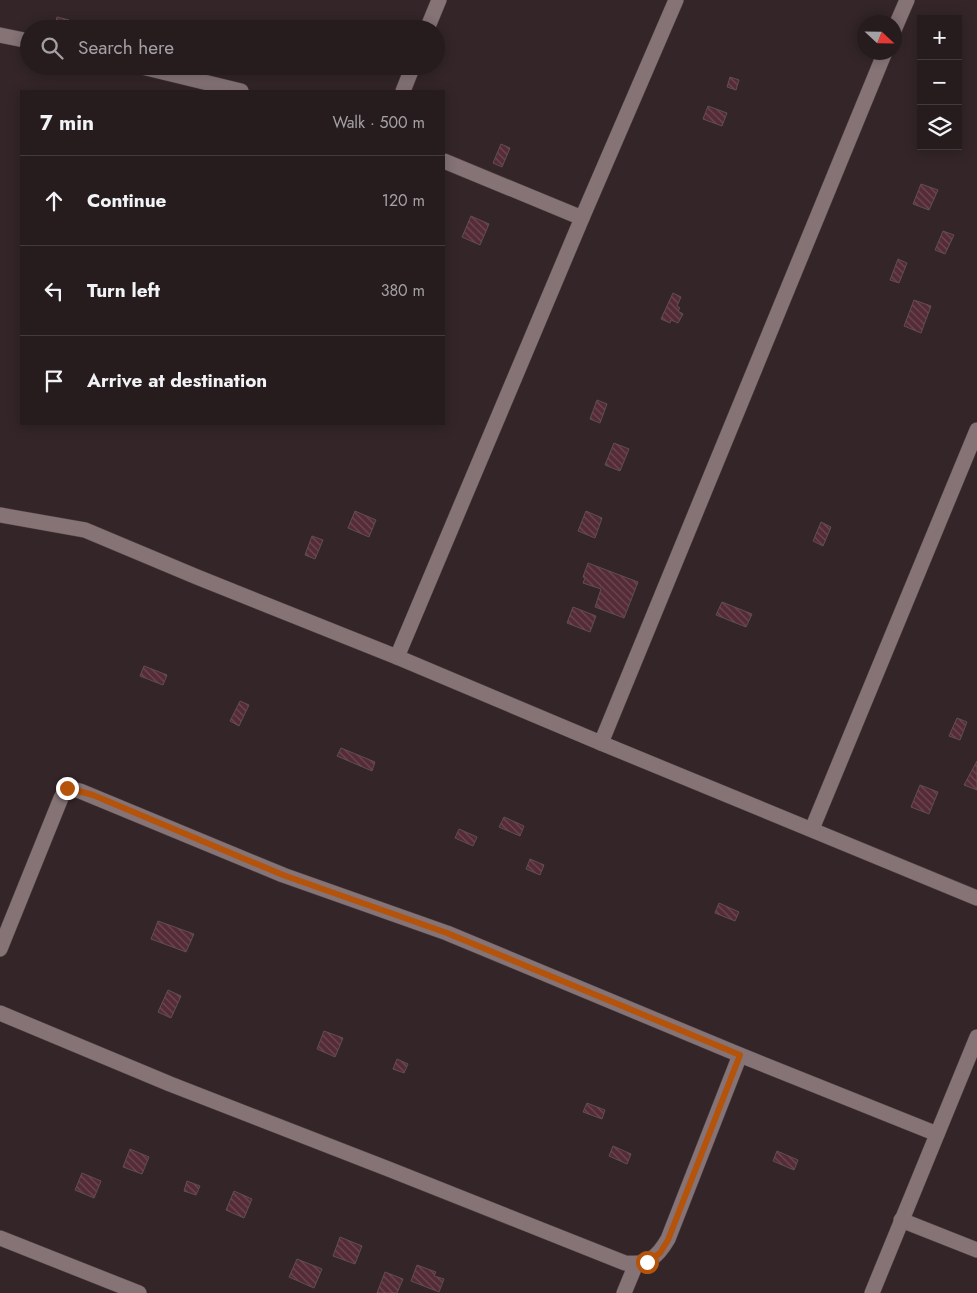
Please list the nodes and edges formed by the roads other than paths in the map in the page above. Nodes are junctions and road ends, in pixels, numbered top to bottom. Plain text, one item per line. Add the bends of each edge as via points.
1 (439, 0) edge
2 (676, 0) edge
3 (907, 0) edge
4 (900, 15) edge
5 (431, 20) edge
6 (0, 35) edge
7 (20, 39) edge
8 (882, 60) edge
9 (175, 75) edge
10 (409, 75) edge
11 (237, 90) edge
12 (403, 90) edge
13 (445, 161) edge
14 (582, 218) junction
15 (977, 430) edge
16 (0, 515) edge
17 (397, 657) junction
18 (601, 743) junction
19 (812, 829) junction
20 (977, 898) edge
21 (0, 949) edge
22 (0, 1013) edge
23 (977, 1036) edge
24 (740, 1055) junction
25 (937, 1134) junction
26 (901, 1220) junction
27 (0, 1238) edge
28 (977, 1250) edge
29 (636, 1264) junction
30 (139, 1293) edge
31 (624, 1293) edge
32 (872, 1293) edge

1 - 5 street
2 - 14 street
3 - 4 street
6 - 7 street
8 - 18 street
9 - 11 street
10 - 12 street
13 - 14 street
14 - 17 street
15 - 19 street
16 - 17 street via 85,530
17 - 18 street
18 - 19 street
19 - 20 street
21 - 24 street via 67,788 93,795 283,875 447,933
22 - 29 street via 170,1084 625,1263
23 - 25 street
24 - 25 street
24 - 29 street via 668,1240 660,1253 647,1262
25 - 26 street
26 - 28 street
26 - 32 street
27 - 30 street
29 - 31 street

